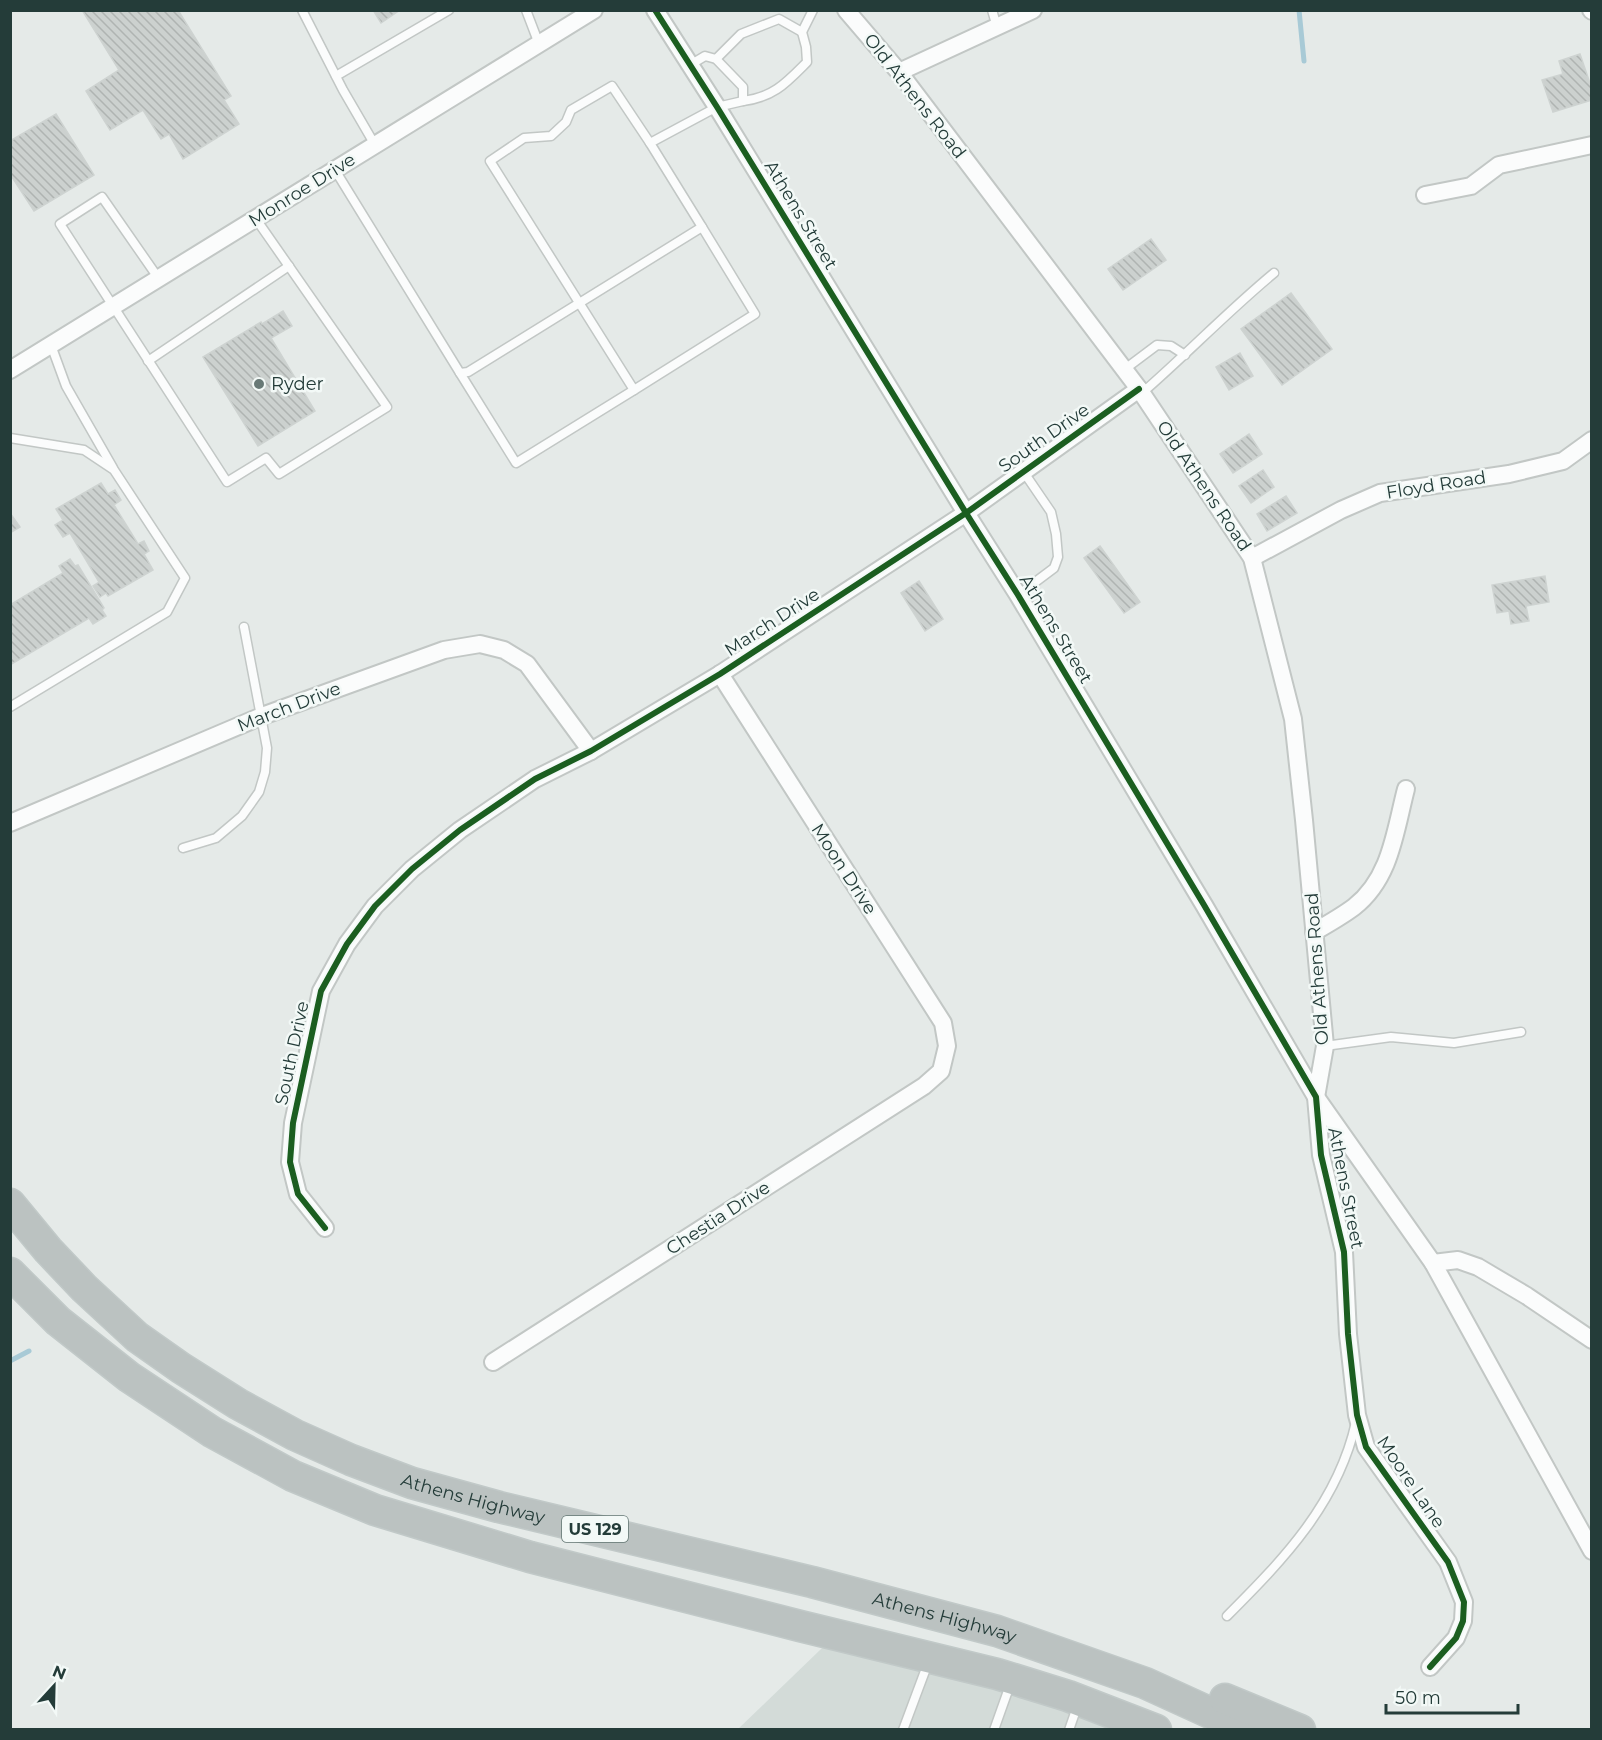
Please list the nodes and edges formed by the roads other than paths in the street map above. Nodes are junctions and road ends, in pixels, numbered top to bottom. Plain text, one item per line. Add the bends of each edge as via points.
1 (302, 10) edge
2 (449, 10) edge
3 (526, 10) edge
4 (594, 10) edge
5 (655, 10) edge
6 (813, 10) edge
7 (846, 10) edge
8 (992, 10) edge
9 (1033, 10) edge
10 (996, 27) junction
11 (802, 32) junction
12 (539, 44) junction
13 (716, 59) junction
14 (690, 65) junction
15 (899, 72) junction
16 (336, 76) junction
17 (743, 101) junction
18 (717, 107) junction
19 (650, 143) junction
20 (375, 145) junction
21 (1592, 145) edge
22 (335, 170) junction
23 (1425, 195) dead end
24 (256, 219) junction
25 (702, 227) junction
26 (289, 266) junction
27 (1274, 273) dead end
28 (159, 279) junction
29 (581, 304) junction
30 (113, 307) junction
31 (51, 345) junction
32 (1185, 356) junction
33 (148, 361) junction
34 (1125, 369) junction
35 (10, 370) edge
36 (460, 373) junction
37 (634, 390) junction
38 (1140, 391) junction
39 (10, 438) edge
40 (1592, 440) edge
41 (114, 470) junction
42 (1023, 471) junction
43 (966, 513) junction
44 (1252, 558) junction
45 (1018, 595) junction
46 (244, 627) dead end
47 (720, 674) junction
48 (10, 707) edge
49 (262, 716) junction
50 (591, 751) junction
51 (1406, 789) dead end
52 (10, 823) edge
53 (183, 848) dead end
54 (1314, 932) junction
55 (1521, 1032) dead end
56 (1325, 1046) junction
57 (941, 1071) joint
58 (1316, 1096) junction
59 (10, 1204) edge
60 (325, 1228) dead end
61 (1433, 1263) junction
62 (10, 1273) edge
63 (1346, 1296) joint
64 (1592, 1340) edge
65 (493, 1362) dead end
66 (1357, 1415) junction
67 (1592, 1551) edge
68 (1227, 1617) dead end
69 (930, 1657) junction
70 (1076, 1657) junction
71 (1430, 1667) dead end
72 (1012, 1679) junction
73 (1079, 1701) junction
74 (903, 1730) edge
75 (994, 1730) edge
76 (1069, 1730) edge
77 (1156, 1730) edge
78 (1248, 1730) edge
79 (1300, 1730) edge

1 - 16 lane
2 - 16 lane
3 - 12 lane
4 - 12 street, Monroe Drive
5 - 14 street, Athens Street
6 - 11 lane
7 - 15 street, Old Athens Road
8 - 10 lane
9 - 10 street
10 - 15 street
11 - 13 lane via 779,19 741,34
11 - 17 lane via 807,63 781,88
12 - 20 street, Monroe Drive
13 - 14 lane via 705,56
13 - 17 lane via 742,87
14 - 18 street, Athens Street
15 - 34 street, Old Athens Road
16 - 20 lane
17 - 18 lane
18 - 19 lane
18 - 43 street, Athens Street
19 - 25 lane
19 - 29 lane via 612,86 571,110 566,122 551,136 524,138 490,161
20 - 22 street, Monroe Drive
21 - 23 street via 1499,165 1471,186
22 - 24 street, Monroe Drive
22 - 36 lane
24 - 26 lane
24 - 28 street, Monroe Drive
25 - 29 lane
25 - 37 lane via 755,314
26 - 33 lane
26 - 33 lane via 387,407 279,474 266,458 227,482
27 - 32 lane via 1232,308
28 - 30 street, Monroe Drive
28 - 30 lane via 102,197 60,224
29 - 36 lane via 468,372
29 - 37 lane
30 - 31 street, Monroe Drive
30 - 33 lane
31 - 35 street, Monroe Drive
31 - 41 lane via 66,386
32 - 34 lane via 1171,346 1157,345
32 - 38 lane
34 - 38 street, Old Athens Road
36 - 37 lane via 516,463
38 - 42 street, South Drive
38 - 44 street, Old Athens Road
39 - 41 lane via 84,450
40 - 44 street, Floyd Road via 1563,461 1509,474 1380,493
41 - 48 lane via 184,578 167,612
42 - 43 street, South Drive
42 - 45 lane via 1051,512 1058,557 1054,568
43 - 45 street, Athens Street
43 - 47 street, March Drive
44 - 54 street, Old Athens Road via 1293,719
45 - 58 street, Athens Street
46 - 49 lane
47 - 50 street, March Drive
47 - 57 street, Moon Drive via 943,1023 947,1046
49 - 50 street, March Drive via 444,650 480,644 504,650 527,664
49 - 52 street, March Drive
49 - 53 lane via 267,748 260,792 242,816 216,838
50 - 60 street, South Drive via 535,779 460,830 412,868 375,906 347,944 321,991 293,1123 290,1162 298,1194
51 - 54 street via 1388,862 1378,881 1355,906
54 - 56 street, Old Athens Road
55 - 56 lane via 1455,1043 1391,1037
56 - 58 street, Old Athens Road
57 - 65 street, Chestia Drive via 924,1086
58 - 61 street
58 - 63 street, Athens Street via 1321,1155 1344,1252
59 - 70 highway, Athens Highway / US 129 via 84,1288 137,1337 238,1404 351,1460 412,1483 499,1507 812,1582 997,1631
61 - 64 street via 1458,1260 1478,1267
61 - 67 street
62 - 69 highway, Athens Highway / US 129 via 58,1321 129,1377 212,1432 293,1476 355,1502 531,1557
63 - 66 street, Moore Lane
66 - 68 lane via 1333,1488 1298,1540
66 - 71 street, Moore Lane via 1366,1447 1448,1562 1464,1602 1463,1621 1455,1638
69 - 72 highway, Athens Highway / US 129
69 - 74 lane
70 - 78 highway, Athens Highway / US 129 via 1146,1683
70 - 79 highway via 1147,1667
72 - 73 highway, Athens Highway / US 129
72 - 75 lane
73 - 76 lane
73 - 77 highway, Athens Highway / US 129

